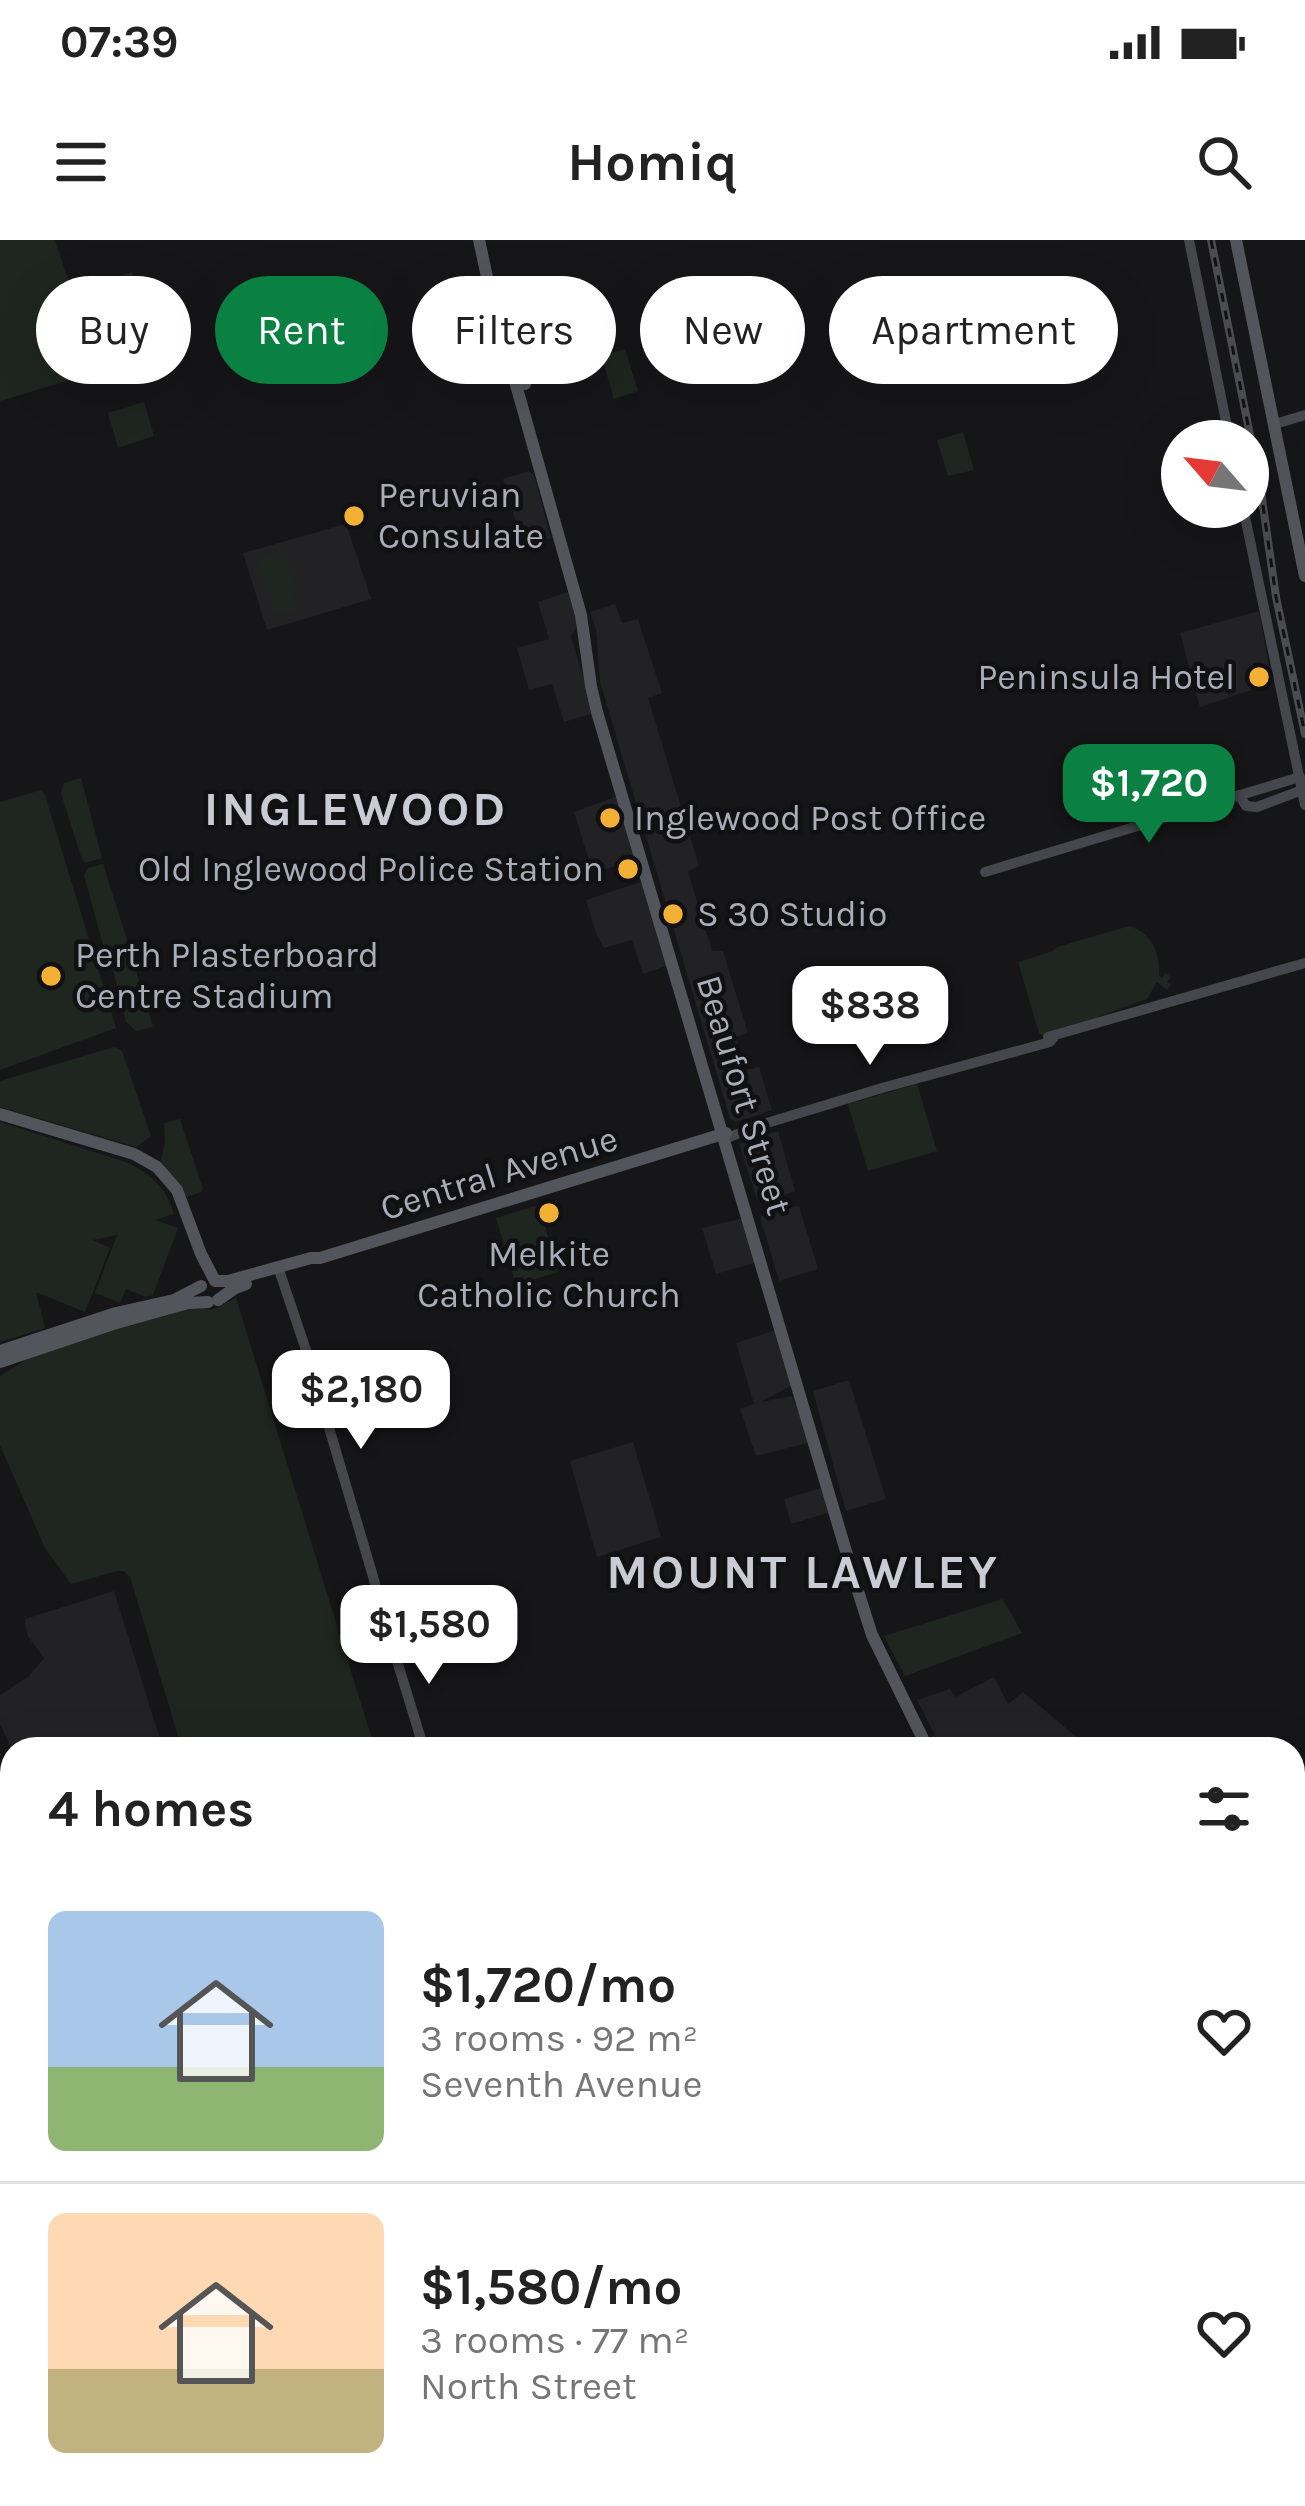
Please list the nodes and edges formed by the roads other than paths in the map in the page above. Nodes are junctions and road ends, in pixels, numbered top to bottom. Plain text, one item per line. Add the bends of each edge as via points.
1 (484, 240) edge
2 (1189, 240) edge
3 (1236, 240) edge
4 (1305, 416) edge
5 (1226, 420) edge
6 (1275, 424) junction
7 (1247, 528) edge
8 (1305, 576) edge
9 (1302, 783) edge
10 (1239, 795) junction
11 (1305, 805) edge
12 (986, 872) dead end
13 (1305, 963) edge
14 (0, 1114) edge
15 (727, 1135) junction
16 (152, 1157) junction
17 (282, 1270) junction
18 (208, 1283) junction
19 (213, 1301) junction
20 (89, 1327) junction
21 (0, 1352) edge
22 (0, 1362) edge
23 (420, 1737) edge
24 (926, 1737) edge

1 - 15 main road, Beaufort Street via 492,300 581,615 597,712
2 - 5 main road
3 - 6 main road
4 - 6 main road
6 - 8 main road
7 - 9 main road
9 - 10 main road
9 - 10 main road via 1260,806 1246,806
9 - 11 main road
10 - 12 main road
13 - 15 main road, Central Avenue
14 - 16 main road
15 - 17 main road, Central Avenue
15 - 24 main road, Beaufort Street via 872,1635
16 - 18 main road
16 - 18 main road via 177,1190
17 - 18 main road, Central Avenue
17 - 19 main road, Central Avenue
17 - 23 main road
18 - 19 main road via 201,1296
18 - 20 main road, Central Avenue
19 - 20 main road, Central Avenue
20 - 21 main road, Central Avenue
20 - 22 main road, Central Avenue

